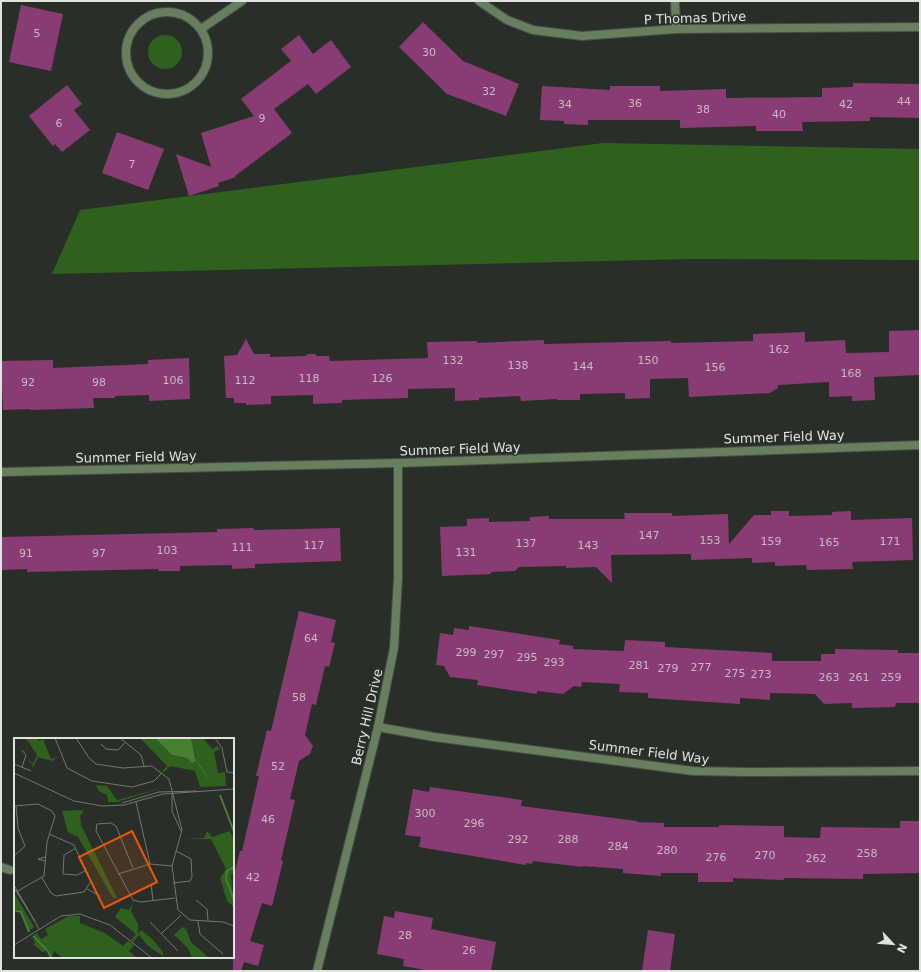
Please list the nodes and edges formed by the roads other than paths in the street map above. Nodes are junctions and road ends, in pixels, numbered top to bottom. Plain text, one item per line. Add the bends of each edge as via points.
1 (242, 1) edge
2 (479, 1) edge
3 (675, 1) edge
4 (920, 27) edge
5 (201, 29) junction
6 (676, 29) junction
7 (920, 444) edge
8 (398, 463) junction
9 (1, 472) edge
10 (378, 727) junction
11 (920, 771) edge
12 (1, 867) edge
13 (10, 870) dead end
14 (317, 971) edge

1 - 5 street
2 - 6 street, P Thomas Drive via 507,20 533,30 582,36
3 - 6 street
4 - 6 street, P Thomas Drive
5 - 5 street via 188,18 173,13 156,14 142,21 132,33 126,48 128,64 135,78 147,89 162,94 177,93 192,86 202,74 207,59 206,43
7 - 8 street, Summer Field Way
8 - 9 street, Summer Field Way
8 - 10 street, Berry Hill Drive via 398,578 394,648
10 - 11 street, Summer Field Way via 442,738 693,771
10 - 14 street, Berry Hill Drive
12 - 13 street

